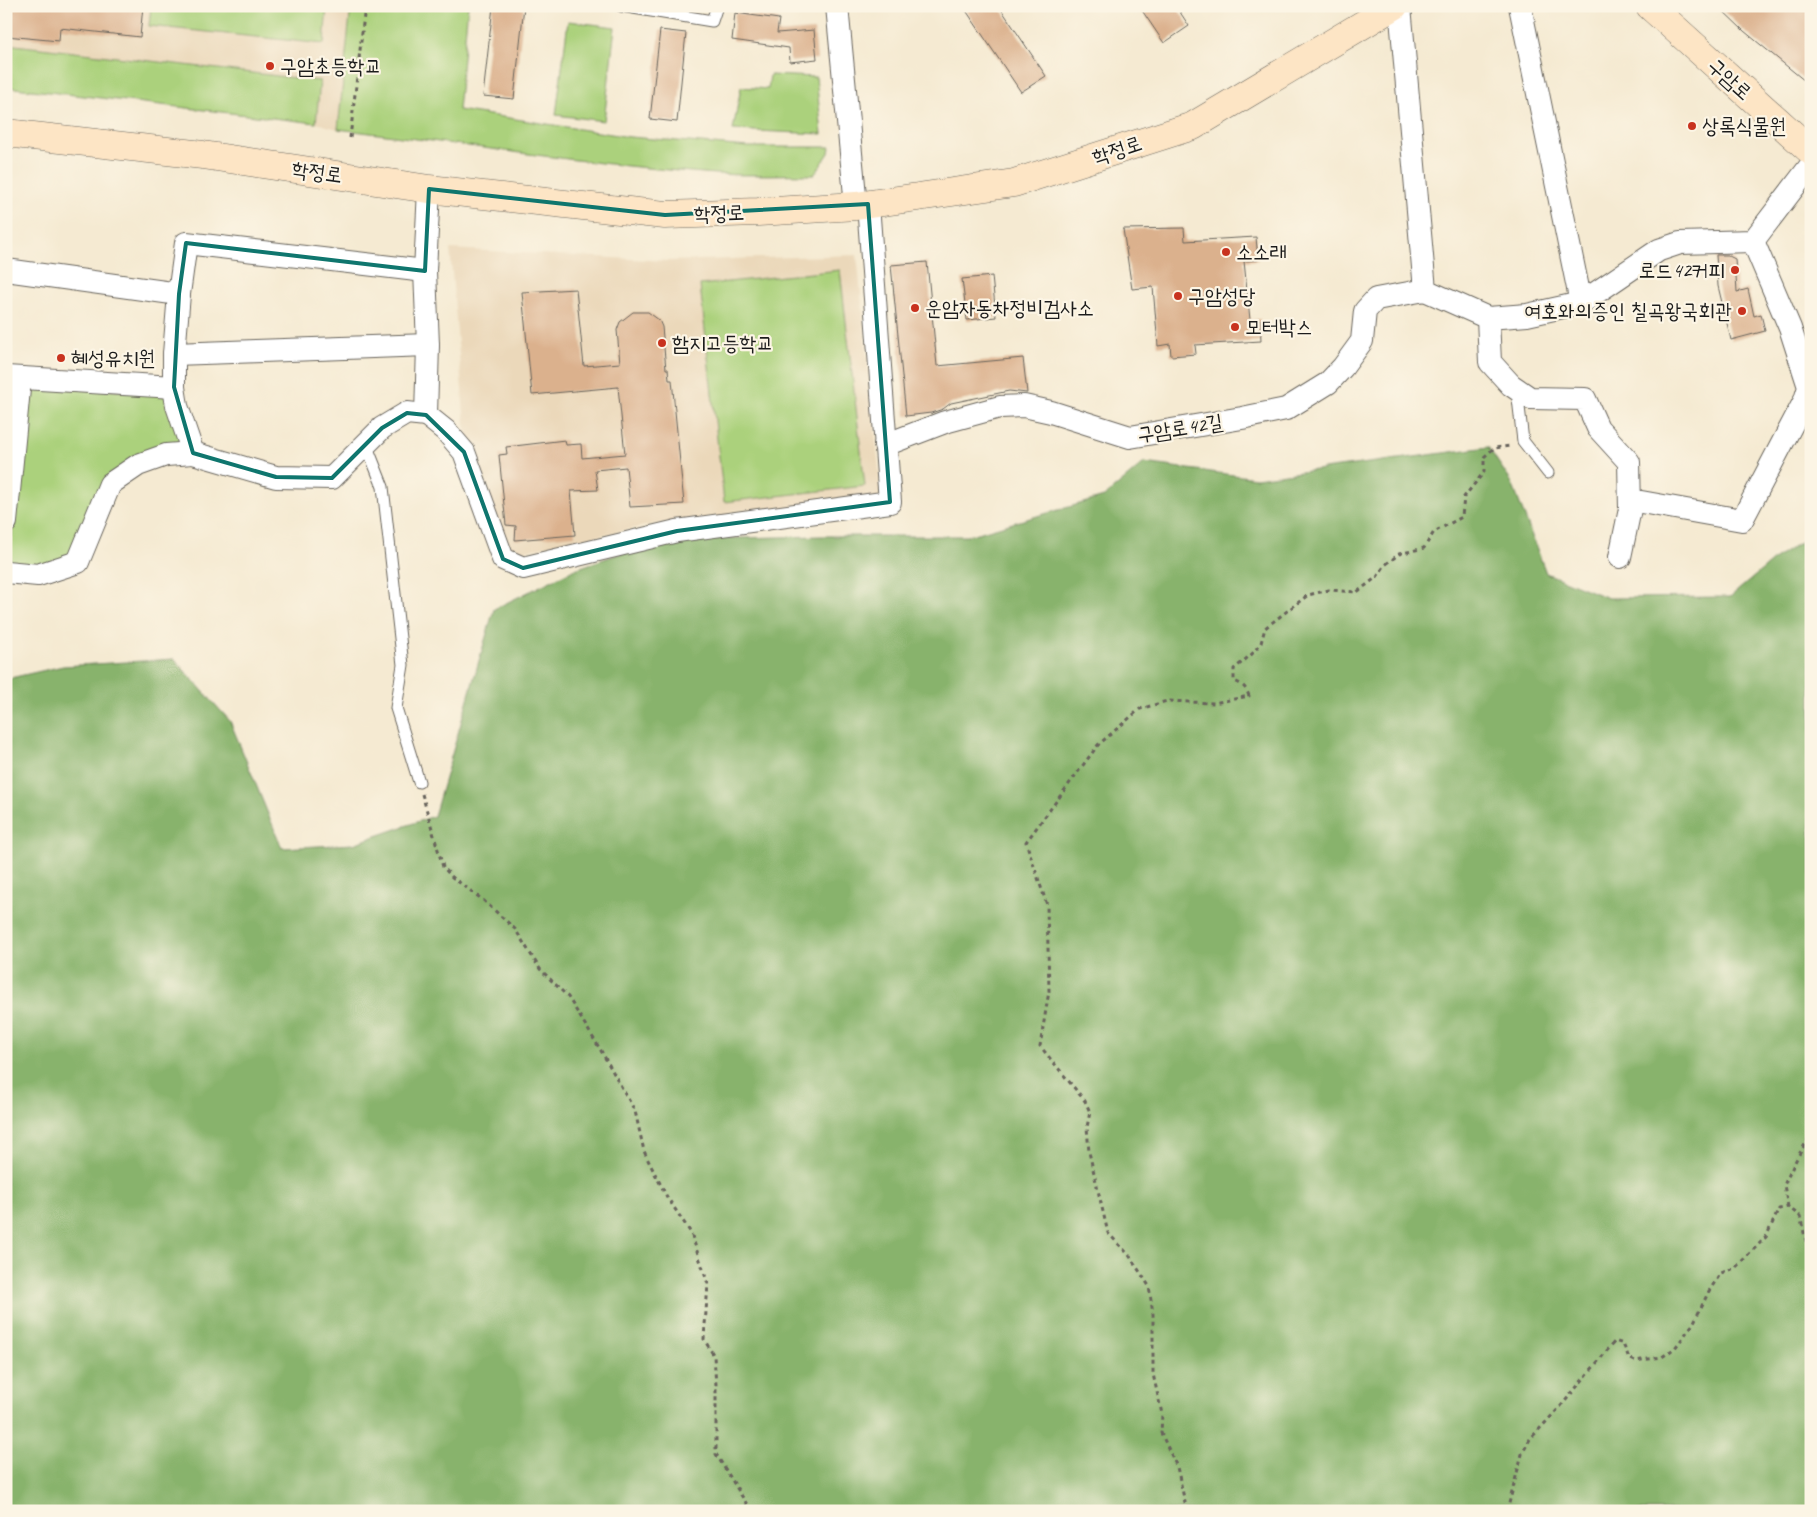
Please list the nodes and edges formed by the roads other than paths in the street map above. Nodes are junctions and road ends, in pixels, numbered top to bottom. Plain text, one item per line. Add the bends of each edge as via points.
1 (621, 6) edge
2 (717, 6) edge
3 (837, 6) edge
4 (1394, 6) edge
5 (1400, 6) edge
6 (1520, 6) edge
7 (1650, 6) edge
8 (6, 133) edge
9 (1811, 151) edge
10 (1811, 165) edge
11 (429, 189) junction
12 (862, 205) junction
13 (1753, 242) junction
14 (6, 270) edge
15 (424, 271) junction
16 (1425, 290) junction
17 (179, 294) junction
18 (1581, 303) junction
19 (1488, 318) junction
20 (428, 345) junction
21 (174, 354) junction
22 (13, 378) edge
23 (174, 387) junction
24 (1517, 390) junction
25 (426, 415) junction
26 (366, 444) junction
27 (885, 445) junction
28 (193, 453) junction
29 (1548, 473) dead end
30 (1630, 500) junction
31 (6, 522) edge
32 (1620, 557) dead end
33 (6, 572) edge
34 (419, 782) road end

1 - 2 lane via 712,21
3 - 12 street
4 - 12 main road, 학정로 via 1193,126 1014,183
5 - 16 street
6 - 18 street
7 - 9 main road, 구암로
8 - 11 main road, 학정로 via 203,155
10 - 13 street
11 - 12 main road, 학정로 via 666,215
11 - 15 street
12 - 27 street
13 - 18 street via 1680,243 1659,250
13 - 30 street via 1790,328 1809,387 1805,400 1742,520
14 - 17 street
15 - 17 street via 186,243
15 - 20 street
16 - 19 street
16 - 27 street, 구암로42길 via 1376,299 1365,311 1362,341 1343,367 1328,383 1286,409 1130,437 1051,412 1024,406 1000,407 945,422
17 - 21 street
18 - 19 street via 1527,315
19 - 24 street via 1490,362
20 - 21 street
20 - 25 street
21 - 23 street
22 - 23 street
22 - 31 street
23 - 28 street
24 - 29 lane via 1523,441
24 - 30 street via 1530,398 1585,399 1598,428 1629,462
25 - 26 street via 407,413 382,428
25 - 27 street via 464,452 503,559 523,568 677,531 890,502
26 - 28 street via 332,478 276,477
26 - 34 lane via 383,487 403,665 396,708
28 - 33 street via 166,454 138,464 110,484 78,562 38,575
30 - 32 street

